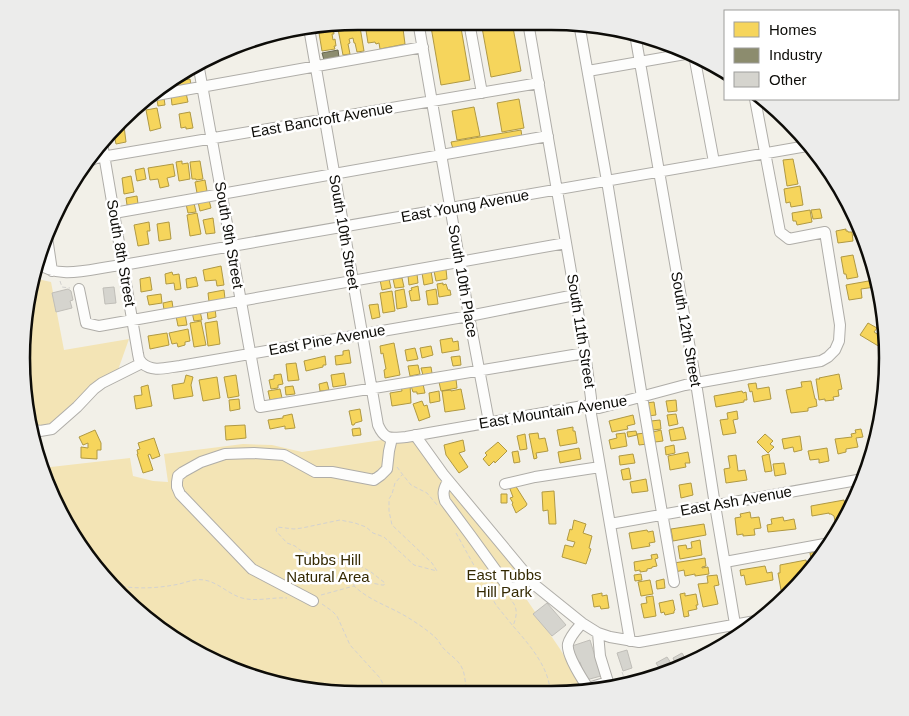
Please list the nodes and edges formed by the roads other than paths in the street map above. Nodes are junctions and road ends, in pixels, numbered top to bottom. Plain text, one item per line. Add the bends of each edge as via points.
1 (420, 30) edge
2 (470, 30) edge
3 (529, 30) edge
4 (581, 32) edge
5 (310, 34) edge
6 (636, 41) edge
7 (423, 47) junction
8 (678, 55) edge
9 (640, 62) junction
10 (696, 64) edge
11 (315, 66) junction
12 (199, 71) edge
13 (588, 72) junction
14 (539, 83) junction
15 (202, 86) junction
16 (164, 93) edge
17 (482, 93) junction
18 (432, 101) junction
19 (755, 102) edge
20 (325, 120) junction
21 (548, 136) junction
22 (212, 139) junction
23 (802, 147) edge
24 (104, 151) edge
25 (764, 154) junction
26 (442, 155) junction
27 (105, 157) junction
28 (98, 158) edge
29 (714, 162) junction
30 (660, 172) junction
31 (334, 174) junction
32 (607, 181) junction
33 (557, 190) junction
34 (221, 193) junction
35 (451, 208) junction
36 (114, 212) junction
37 (343, 227) junction
38 (566, 243) junction
39 (231, 247) junction
40 (49, 249) edge
41 (460, 262) junction
42 (123, 265) junction
43 (43, 266) edge
44 (52, 271) junction
45 (352, 280) junction
46 (78, 289) road end
47 (575, 295) junction
48 (241, 300) junction
49 (469, 316) junction
50 (132, 320) junction
51 (362, 334) junction
52 (251, 353) junction
53 (585, 353) junction
54 (142, 363) junction
55 (479, 371) junction
56 (696, 383) junction
57 (371, 388) junction
58 (642, 397) junction
59 (591, 407) junction
60 (489, 422) junction
61 (38, 431) edge
62 (415, 435) junction
63 (388, 437) junction
64 (600, 467) junction
65 (448, 480) junction
66 (855, 481) edge
67 (504, 484) dead end
68 (715, 505) junction
69 (662, 514) junction
70 (610, 524) junction
71 (821, 545) edge
72 (725, 562) junction
73 (528, 577) junction
74 (674, 582) dead end
75 (313, 600) road end
76 (745, 622) edge
77 (582, 623) junction
78 (735, 624) junction
79 (598, 633) junction
80 (630, 641) junction
81 (608, 681) edge
82 (586, 684) edge

1 - 7 street, South 10th Place
2 - 17 street
3 - 14 street, South 11th Street
4 - 13 street
5 - 11 street, South 10th Street
6 - 9 street, South 12th Street
7 - 11 street
7 - 18 street, South 10th Place
8 - 9 street
9 - 13 street
9 - 30 street, South 12th Street
10 - 29 street
11 - 15 street
11 - 20 street, South 10th Street
12 - 15 street, South 9th Street
13 - 32 street
14 - 17 street, East Bancroft Avenue
14 - 21 street, South 11th Street
15 - 16 street
15 - 22 street, South 9th Street
17 - 18 street, East Bancroft Avenue
18 - 20 street, East Bancroft Avenue
18 - 26 street, South 10th Place
19 - 25 street
20 - 22 street, East Bancroft Avenue
20 - 31 street, South 10th Street
21 - 26 street
21 - 33 street, South 11th Street
22 - 27 street, East Bancroft Avenue
22 - 34 street, South 9th Street
23 - 25 street, East Young Avenue
24 - 27 street, South 8th Street
25 - 29 street, East Young Avenue
25 - 56 street, East Mountain Avenue via 780,232 789,239 825,232 840,325 839,341 835,350 821,361
26 - 31 street
26 - 35 street, South 10th Place
27 - 28 street, East Bancroft Avenue
27 - 36 street, South 8th Street
29 - 30 street, East Young Avenue
30 - 32 street, East Young Avenue
30 - 56 street, South 12th Street
31 - 34 street
31 - 37 street, South 10th Street
32 - 33 street, East Young Avenue
32 - 58 street
33 - 35 street, East Young Avenue
33 - 38 street, South 11th Street
34 - 36 street
34 - 39 street, South 9th Street
35 - 37 street, East Young Avenue
35 - 41 street, South 10th Place
36 - 42 street, South 8th Street
37 - 39 street, East Young Avenue
37 - 45 street, South 10th Street
38 - 41 street
38 - 47 street, South 11th Street
39 - 42 street, East Young Avenue
39 - 48 street, South 9th Street
40 - 44 street
41 - 45 street
41 - 49 street, South 10th Place
42 - 44 street, East Young Avenue via 63,273
42 - 50 street, South 8th Street
43 - 44 street
45 - 48 street
45 - 51 street, South 10th Street
46 - 50 street via 86,323 99,326
47 - 49 street, East Pine Avenue
47 - 53 street, South 11th Street
48 - 50 street
48 - 52 street, South 9th Street
49 - 51 street, East Pine Avenue
49 - 55 street, South 10th Place
50 - 54 street, South 8th Street
51 - 52 street, East Pine Avenue
51 - 57 street, South 10th Street
52 - 54 street, East Pine Avenue via 157,369
52 - 57 street, South 9th Street via 260,407
53 - 55 street
53 - 59 street, South 11th Street
54 - 61 street via 102,383 52,429
55 - 57 street
55 - 60 street, South 10th Place
56 - 58 street, East Mountain Avenue
56 - 68 street, South 12th Street
57 - 63 street, South 10th Street via 378,425
58 - 59 street, East Mountain Avenue via 599,408
58 - 69 street
59 - 60 street, East Mountain Avenue
59 - 64 street, South 11th Street
60 - 62 street, East Mountain Avenue
62 - 63 street, East Mountain Avenue
62 - 65 street
63 - 75 street via 387,469 374,480 316,472 284,455 254,453 218,456 178,476 176,482 180,494 252,569
64 - 67 street
64 - 70 street, South 11th Street
65 - 73 street
65 - 73 street via 444,488 445,501 505,583 511,588 518,587
66 - 68 street, East Ash Avenue
68 - 69 street, East Ash Avenue
68 - 72 street, South 12th Street
69 - 70 street, East Ash Avenue
69 - 74 street
70 - 80 street, South 11th Street
71 - 72 street
72 - 78 street, South 12th Street
73 - 77 street
76 - 78 street
77 - 79 street
77 - 82 street via 568,646
78 - 80 street
79 - 80 street
79 - 81 street via 600,656

